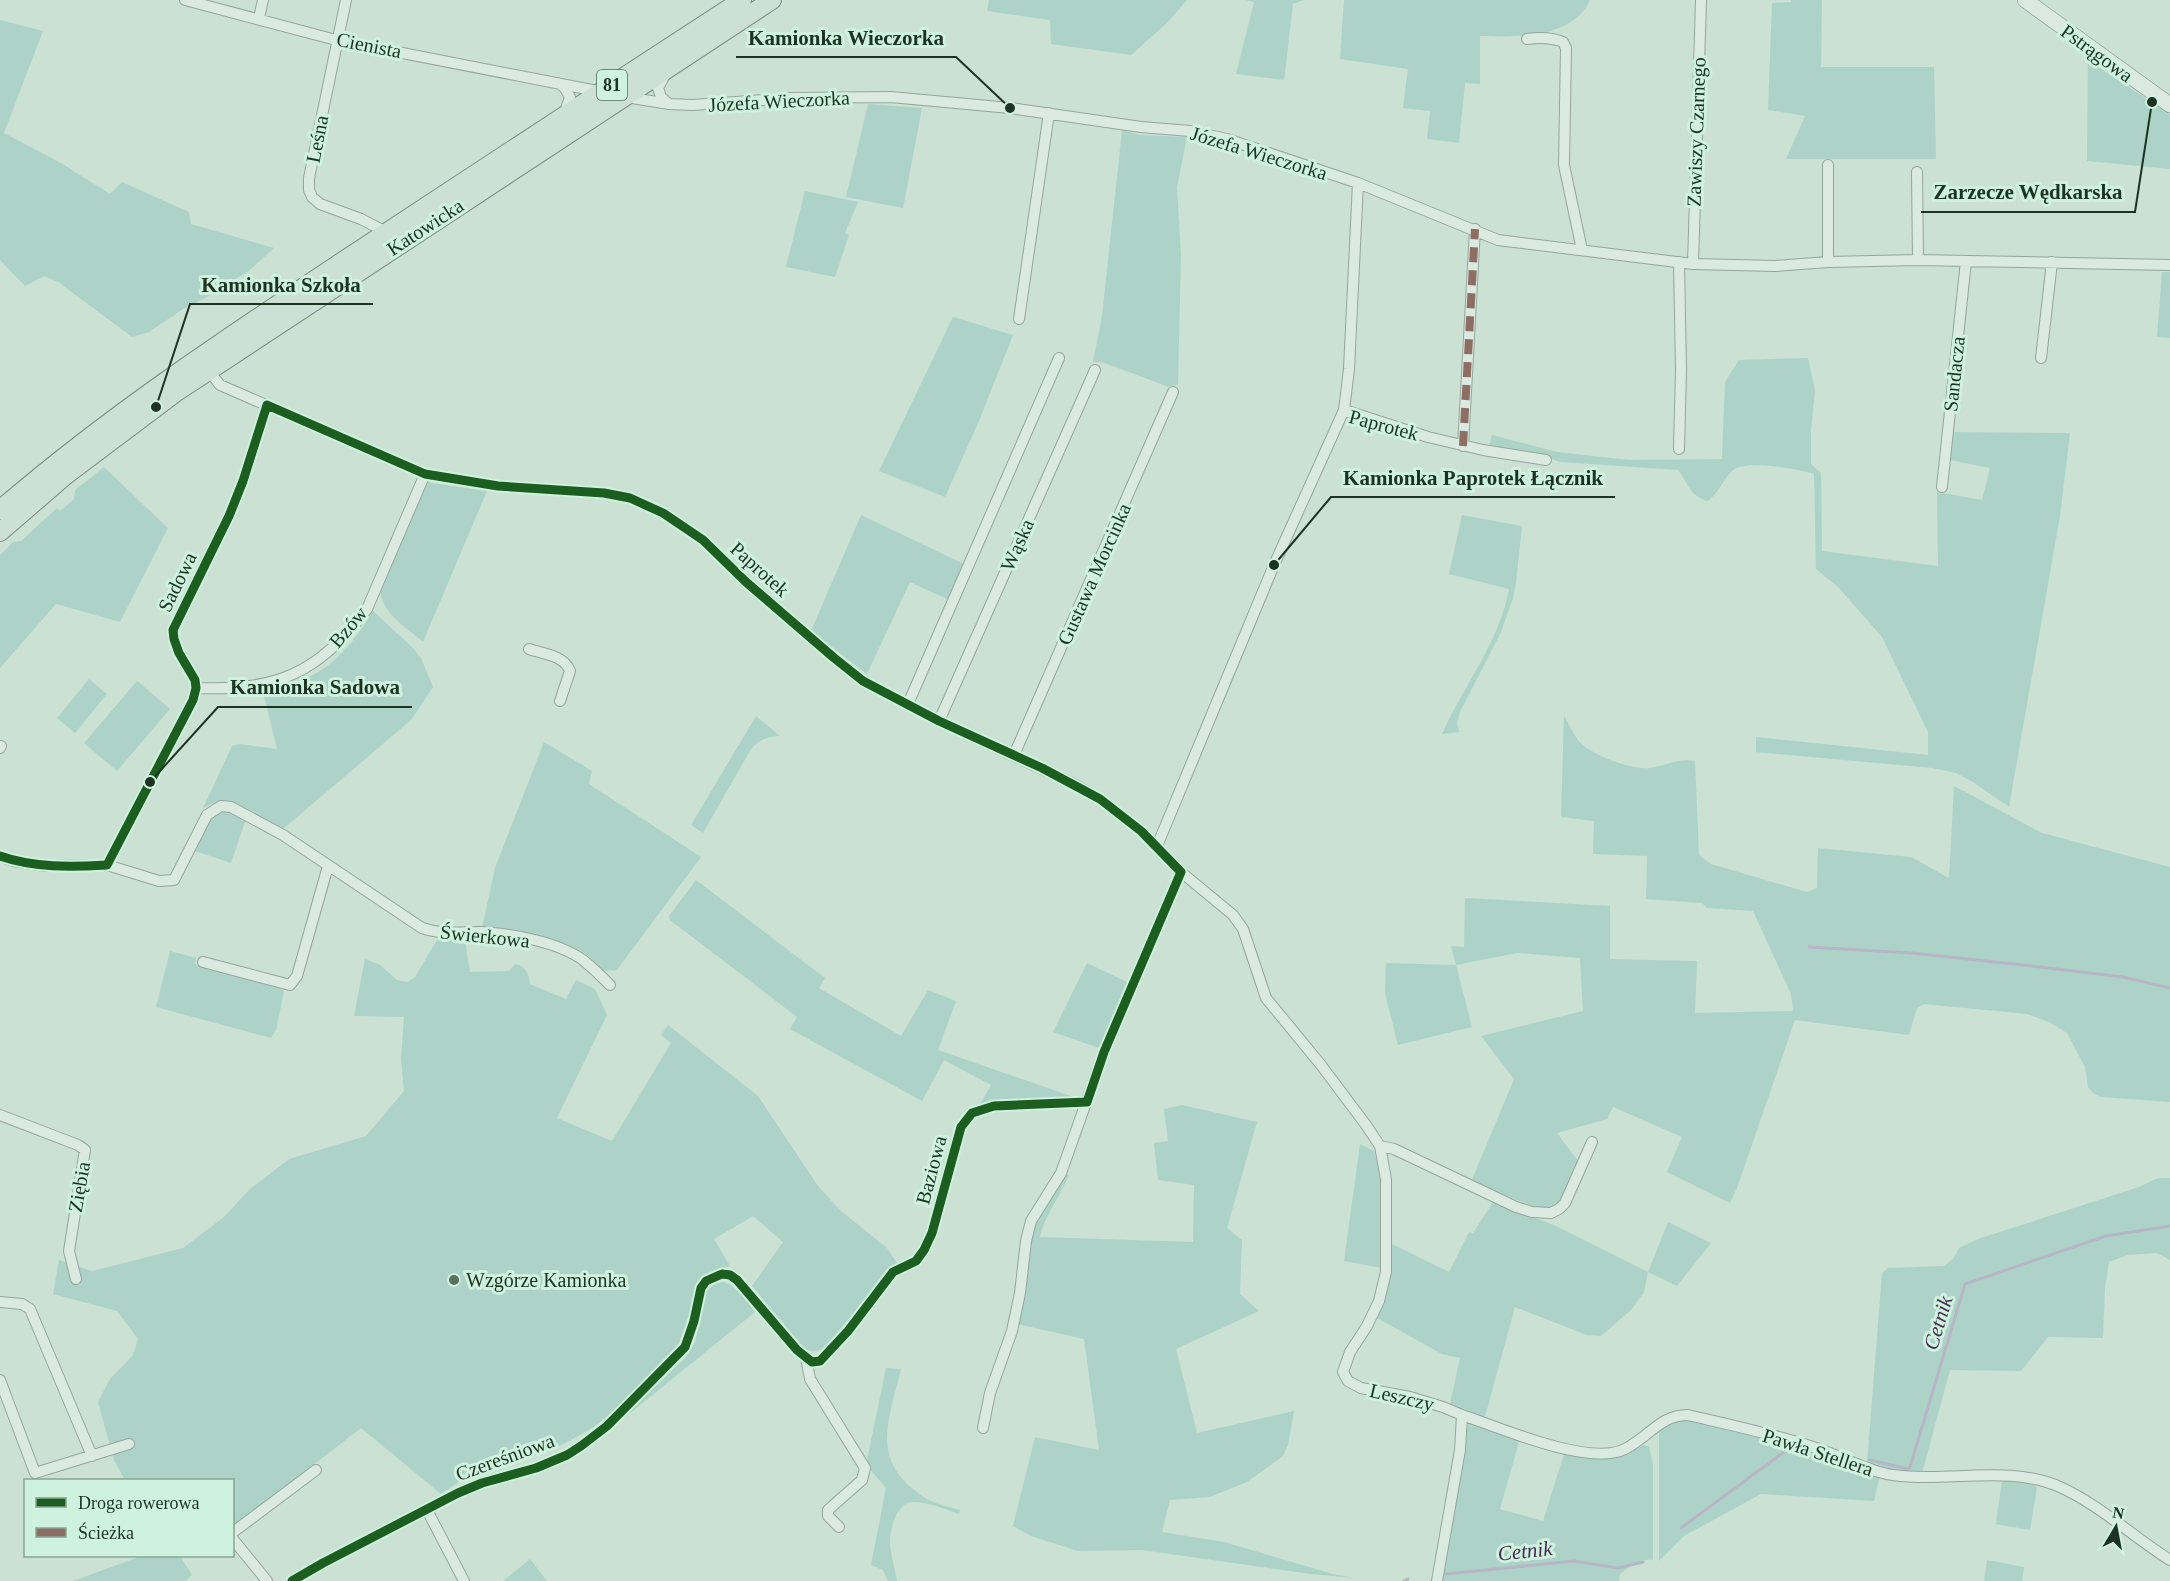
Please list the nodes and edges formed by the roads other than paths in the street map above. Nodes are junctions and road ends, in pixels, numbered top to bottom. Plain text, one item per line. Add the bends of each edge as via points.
1 (185, 0) edge
2 (263, 0) edge
3 (346, 0) edge
4 (742, 0) edge
5 (772, 0) edge
6 (1701, 0) edge
7 (2025, 0) edge
8 (259, 18) junction
9 (1527, 39) dead end
10 (336, 40) junction
11 (671, 66) junction
12 (555, 81) junction
13 (602, 92) junction
14 (625, 97) junction
15 (669, 104) junction
16 (2170, 105) edge
17 (1049, 113) junction
18 (563, 118) junction
19 (1827, 165) dead end
20 (1917, 172) dead end
21 (1358, 183) junction
22 (1475, 230) junction
23 (387, 232) junction
24 (1582, 250) junction
25 (1918, 260) junction
26 (1966, 261) junction
27 (1679, 262) junction
28 (1827, 262) junction
29 (2052, 262) junction
30 (1693, 264) junction
31 (2170, 265) edge
32 (1019, 319) dead end
33 (1059, 358) dead end
34 (2041, 358) dead end
35 (208, 370) junction
36 (1095, 370) dead end
37 (1173, 392) dead end
38 (267, 405) junction
39 (1344, 410) junction
40 (1463, 446) junction
41 (1679, 449) dead end
42 (1546, 460) dead end
43 (425, 474) junction
44 (1942, 487) dead end
45 (0, 510) edge
46 (0, 532) edge
47 (529, 649) dead end
48 (196, 688) junction
49 (560, 700) dead end
50 (908, 704) junction
51 (939, 721) junction
52 (1014, 755) junction
53 (1156, 846) junction
54 (0, 856) edge
55 (107, 865) junction
56 (328, 866) junction
57 (1181, 872) junction
58 (1233, 915) joint
59 (203, 962) dead end
60 (610, 985) dead end
61 (1087, 1102) junction
62 (0, 1115) edge
63 (1592, 1142) dead end
64 (1380, 1146) junction
65 (76, 1279) dead end
66 (0, 1302) edge
67 (806, 1358) junction
68 (0, 1380) edge
69 (1462, 1415) junction
70 (983, 1428) dead end
71 (129, 1444) dead end
72 (92, 1456) junction
73 (316, 1470) dead end
74 (36, 1477) edge
75 (427, 1510) junction
76 (839, 1527) dead end
77 (234, 1534) edge
78 (234, 1539) edge
79 (2170, 1560) edge
80 (267, 1581) edge
81 (292, 1581) edge
82 (464, 1581) edge
83 (1437, 1581) edge

1 - 8 street, Cienista
2 - 8 street
3 - 10 street, Leśna
4 - 13 main road, Katowicka / 81
5 - 11 main road, Katowicka / 81
6 - 30 street, Zawiszy Czarnego
7 - 16 street, Pstrągowa
8 - 10 street, Cienista
9 - 24 street via 1555,39 1566,48 1564,165
10 - 12 street, Cienista
10 - 23 street, Leśna via 309,190 320,204
11 - 14 main road, Katowicka / 81
11 - 15 street via 658,88
12 - 13 street, Cienista
12 - 18 street via 570,97
13 - 18 main road, Katowicka / 81
14 - 15 street, Józefa Wieczorka
14 - 35 main road, Katowicka / 81
15 - 17 street, Józefa Wieczorka via 891,97
17 - 21 street, Józefa Wieczorka via 1227,139
17 - 32 street
18 - 23 main road, Katowicka / 81
19 - 28 street
20 - 25 street
21 - 22 street, Józefa Wieczorka
21 - 39 street
22 - 24 street, Józefa Wieczorka via 1498,240
22 - 40 street
23 - 45 main road, Katowicka / 81 via 178,371
24 - 27 street, Józefa Wieczorka
25 - 26 street
25 - 28 street
26 - 29 street
26 - 44 street, Sandacza
27 - 30 street, Józefa Wieczorka
27 - 41 street
28 - 30 street, Józefa Wieczorka via 1774,266
29 - 31 street
29 - 34 street
33 - 50 street
35 - 38 street, Paprotek via 220,384
35 - 46 main road, Katowicka / 81 via 66,475
36 - 51 street, Wąska
37 - 52 street, Gustawa Morcinka
38 - 43 street, Paprotek
38 - 48 street, Sadowa via 229,516 173,630 178,653
39 - 40 street, Paprotek
39 - 53 street, Paprotek via 1291,525
40 - 42 street, Paprotek
43 - 48 street, Bzów via 367,609 327,652 277,682 236,689
43 - 50 street, Paprotek via 498,486 630,498 663,513 703,540 832,657 864,681
47 - 49 street via 567,663 570,671
48 - 55 street
50 - 51 street, Paprotek
51 - 52 street, Paprotek
52 - 53 street, Paprotek via 1100,799
53 - 57 street, Paprotek
54 - 55 street, Świerkowa via 45,866
55 - 56 street, Świerkowa via 159,881 174,880 207,815 221,806 231,807 283,835
56 - 59 street via 293,983
56 - 60 street, Świerkowa via 423,928 441,933 483,932 549,944 583,960
57 - 58 street, Paprotek
57 - 61 street via 1108,1042
58 - 64 street, Leszczy via 1243,929 1266,998
61 - 67 street, Baziowa via 994,1106 972,1113 961,1126 924,1250 916,1261 893,1272 820,1361
61 - 70 street via 1061,1173 1028,1229 1012,1331 990,1393
62 - 65 street, Ziębia via 85,1150 69,1251
63 - 64 street via 1565,1203 1545,1214 1516,1207
64 - 69 street, Leszczy via 1386,1179 1386,1272 1379,1301 1343,1372 1348,1381 1361,1388 1410,1396
66 - 72 street via 22,1304 30,1310
67 - 75 street, Czereśniowa via 737,1280 730,1275 714,1276 701,1288 685,1347 608,1426 567,1455 520,1474 482,1483
67 - 76 street via 810,1379 865,1468 862,1480 828,1510 828,1516
68 - 74 street
69 - 79 street, Pawła Stellera via 1572,1452 1600,1455 1623,1450 1665,1419 1688,1415 1806,1444 1891,1474 2044,1481 2095,1507
69 - 83 street via 1460,1450
71 - 72 street
72 - 74 street
73 - 77 street
75 - 81 street, Czereśniowa
75 - 82 street
78 - 80 street

